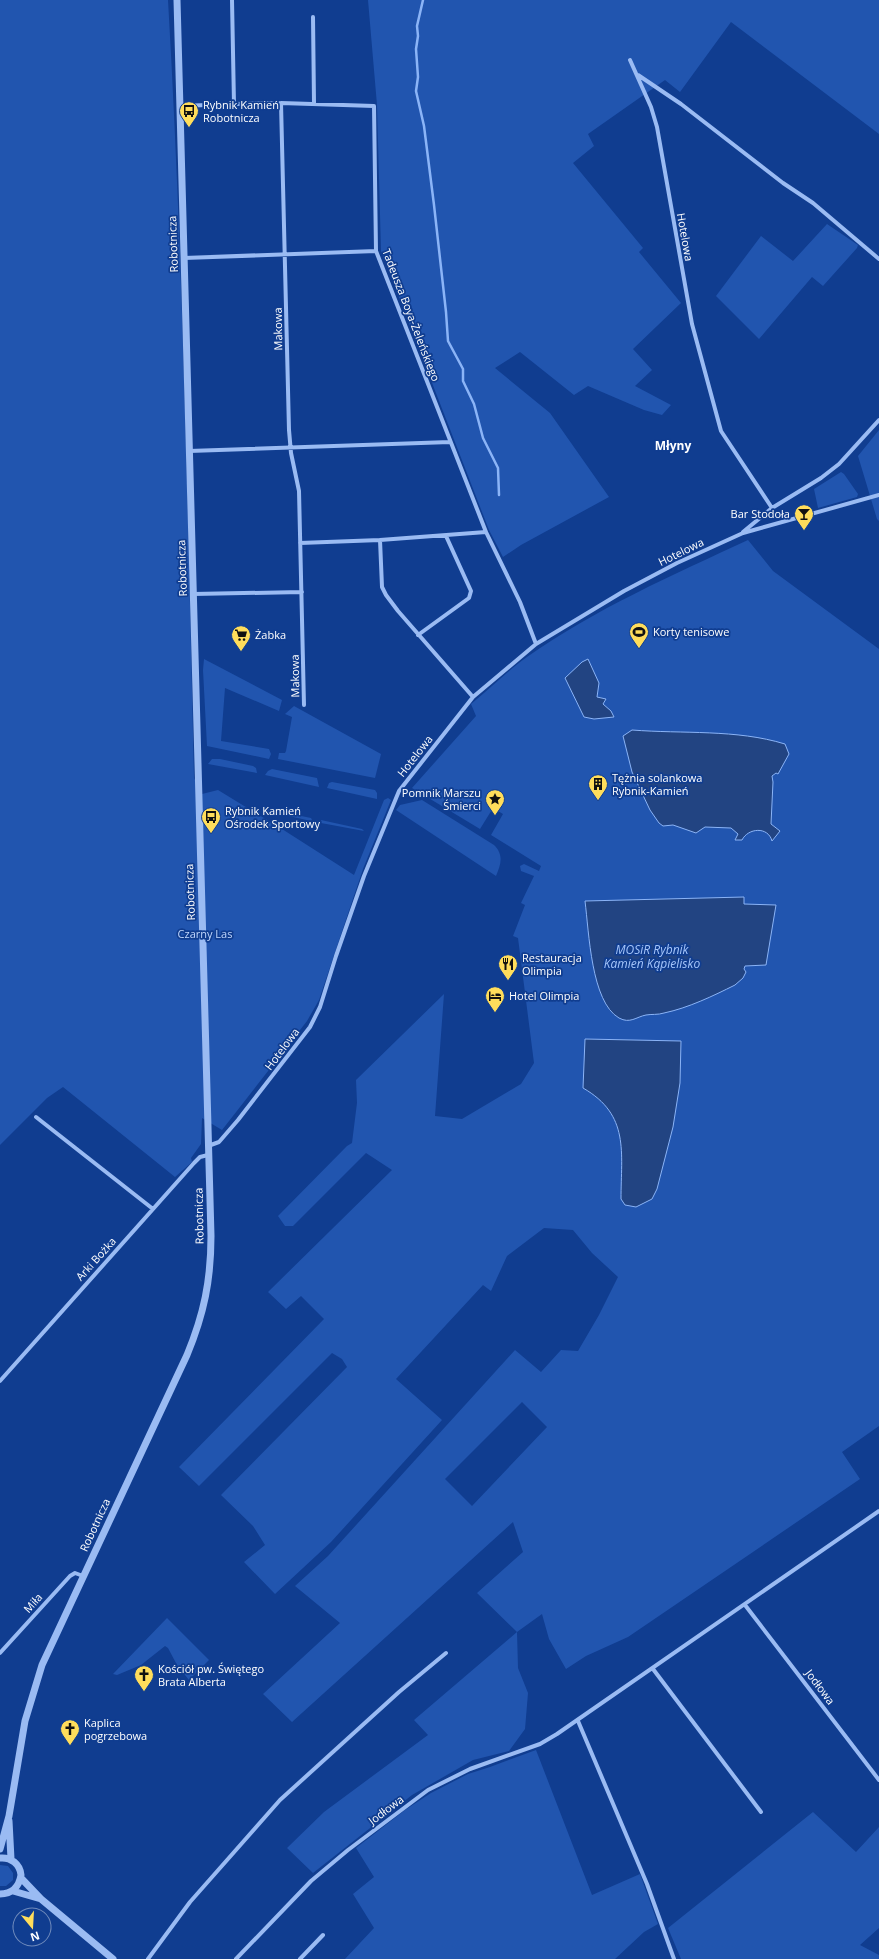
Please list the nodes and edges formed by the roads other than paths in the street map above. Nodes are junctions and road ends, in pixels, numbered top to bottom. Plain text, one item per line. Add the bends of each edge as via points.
1 (177, 0) edge
2 (232, 0) edge
3 (313, 17) dead end
4 (630, 60) dead end
5 (637, 75) junction
6 (281, 103) junction
7 (314, 103) junction
8 (234, 104) junction
9 (180, 106) junction
10 (376, 250) junction
11 (286, 254) junction
12 (184, 258) junction
13 (879, 259) edge
14 (879, 420) edge
15 (450, 442) junction
16 (291, 448) junction
17 (190, 451) junction
18 (879, 495) edge
19 (772, 508) junction
20 (486, 532) junction
21 (743, 533) junction
22 (446, 536) junction
23 (380, 540) junction
24 (300, 543) junction
25 (302, 592) junction
26 (193, 594) junction
27 (418, 635) junction
28 (536, 644) junction
29 (473, 697) junction
30 (304, 705) dead end
31 (36, 1117) dead end
32 (208, 1146) junction
33 (208, 1155) junction
34 (153, 1209) junction
35 (0, 1381) edge
36 (879, 1511) edge
37 (83, 1576) junction
38 (745, 1605) junction
39 (446, 1652) dead end
40 (0, 1653) edge
41 (653, 1669) junction
42 (578, 1721) junction
43 (879, 1780) edge
44 (761, 1812) dead end
45 (9, 1816) junction
46 (0, 1849) edge
47 (0, 1858) edge
48 (11, 1859) junction
49 (20, 1878) junction
50 (13, 1890) junction
51 (0, 1894) edge
52 (41, 1899) junction
53 (323, 1935) dead end
54 (113, 1959) edge
55 (148, 1959) edge
56 (236, 1959) edge
57 (300, 1959) edge
58 (674, 1959) edge

1 - 9 street, Robotnicza
2 - 8 street
3 - 7 street
4 - 5 street, Hotelowa
5 - 13 street via 681,104 813,203
5 - 19 street, Hotelowa via 651,107 656,127 692,324 721,431
6 - 7 street, Tadeusza Boya-Żeleńskiego
6 - 8 street
6 - 11 street, Makowa
7 - 10 street, Tadeusza Boya-Żeleńskiego via 374,106
8 - 9 street
9 - 12 street, Robotnicza
10 - 11 street
10 - 15 street, Tadeusza Boya-Żeleńskiego
11 - 12 street
11 - 16 street, Makowa
12 - 17 street, Robotnicza
14 - 19 street, Hotelowa via 839,464
15 - 16 street
15 - 20 street, Tadeusza Boya-Żeleńskiego
16 - 17 street
16 - 24 street, Makowa via 299,491
17 - 26 street, Robotnicza
18 - 21 street, Hotelowa
19 - 21 street, Hotelowa
20 - 22 street
20 - 28 street, Tadeusza Boya-Żeleńskiego via 520,602
21 - 28 street, Hotelowa via 624,591
22 - 23 street
22 - 27 street via 471,591 469,598
23 - 24 street
23 - 27 street via 382,587 390,602
24 - 25 street, Makowa
25 - 26 street
25 - 30 street, Makowa
26 - 32 street, Robotnicza
27 - 29 street
28 - 29 street, Hotelowa
29 - 32 street, Hotelowa via 399,791 364,876 320,1007 310,1027 238,1120 216,1145
31 - 34 street
32 - 33 street, Robotnicza
33 - 34 street, Arki Bożka via 197,1160
33 - 37 street, Robotnicza via 211,1257 203,1311 179,1372
34 - 35 street, Arki Bożka
36 - 38 street, Jodłowa
37 - 40 street, Miła via 76,1573 71,1575
37 - 45 street, Robotnicza via 45,1658 35,1687 23,1729
38 - 41 street, Jodłowa
38 - 43 street, Jodłowa
39 - 55 street via 280,1800 190,1902
41 - 42 street, Jodłowa
41 - 44 street
42 - 56 street, Jodłowa via 540,1744 470,1769 428,1790 311,1881
42 - 58 street via 647,1884
45 - 46 street, Robotnicza
45 - 48 street, Robotnicza
47 - 48 street
48 - 49 street via 19,1867
49 - 50 street
49 - 52 street
50 - 51 street
50 - 52 street
52 - 54 street
53 - 57 street

